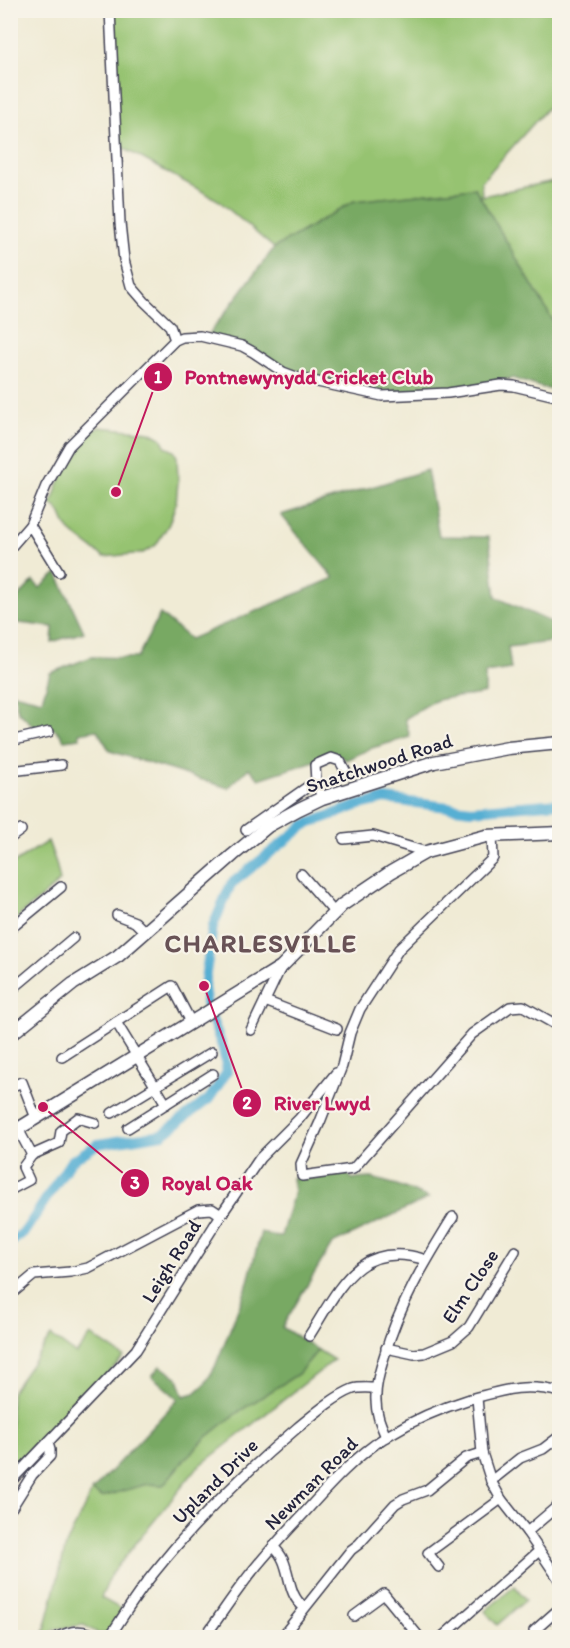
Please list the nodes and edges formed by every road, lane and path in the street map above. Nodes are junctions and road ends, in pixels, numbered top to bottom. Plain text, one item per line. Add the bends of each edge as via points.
1 (110, 10) edge
2 (175, 340) junction
3 (560, 397) edge
4 (30, 525) junction
5 (10, 548) edge
6 (59, 572) dead end
7 (49, 732) dead end
8 (10, 741) edge
9 (560, 743) edge
10 (61, 765) dead end
11 (11, 771) edge
12 (347, 774) dead end
13 (316, 781) junction
14 (10, 787) edge
15 (322, 798) junction
16 (371, 825) dead end
17 (21, 830) dead end
18 (246, 830) dead end
19 (560, 833) edge
20 (492, 835) junction
21 (368, 836) junction
22 (10, 838) edge
23 (344, 839) dead end
24 (426, 852) junction
25 (302, 874) dead end
26 (61, 887) dead end
27 (334, 912) junction
28 (117, 915) dead end
29 (10, 929) edge
30 (146, 932) junction
31 (73, 938) dead end
32 (281, 967) junction
33 (10, 991) edge
34 (265, 1001) junction
35 (116, 1022) junction
36 (191, 1022) junction
37 (560, 1027) edge
38 (337, 1029) dead end
39 (251, 1030) dead end
40 (10, 1035) edge
41 (212, 1052) dead end
42 (136, 1056) junction
43 (62, 1057) dead end
44 (342, 1066) junction
45 (213, 1074) dead end
46 (155, 1086) junction
47 (10, 1087) edge
48 (166, 1104) junction
49 (112, 1113) dead end
50 (36, 1118) junction
51 (95, 1123) dead end
52 (128, 1128) dead end
53 (14, 1131) edge
54 (32, 1155) junction
55 (10, 1190) edge
56 (221, 1215) junction
57 (453, 1217) dead end
58 (514, 1251) dead end
59 (426, 1260) junction
60 (10, 1295) edge
61 (309, 1336) dead end
62 (387, 1348) junction
63 (376, 1388) junction
64 (560, 1392) edge
65 (477, 1398) junction
66 (560, 1436) edge
67 (386, 1437) junction
68 (48, 1443) junction
69 (482, 1453) junction
70 (491, 1481) junction
71 (10, 1482) edge
72 (501, 1499) junction
73 (560, 1504) edge
74 (12, 1507) dead end
75 (527, 1532) junction
76 (273, 1547) junction
77 (539, 1551) junction
78 (439, 1567) dead end
79 (560, 1581) edge
80 (392, 1588) dead end
81 (384, 1594) junction
82 (304, 1608) junction
83 (560, 1608) edge
84 (354, 1616) dead end
85 (56, 1638) edge
86 (99, 1638) edge
87 (109, 1638) edge
88 (204, 1638) edge
89 (281, 1638) edge
90 (420, 1638) edge
91 (441, 1638) edge
92 (540, 1638) edge

1 - 2 street via 124,260 131,286 170,326
2 - 3 street via 200,336 242,346 299,378 382,396 448,393 501,385
2 - 4 street via 69,446
4 - 5 street
4 - 6 street
7 - 8 street
9 - 15 main road, Snatchwood Road via 434,762
10 - 11 street
11 - 14 street
12 - 13 street via 340,761 331,758 315,765
13 - 15 street
13 - 18 street
15 - 30 main road, Snatchwood Road via 268,826
16 - 21 street
17 - 22 street
19 - 20 main road
20 - 24 main road
20 - 44 street via 493,858 399,949 360,1009
21 - 23 street
21 - 24 street
24 - 27 main road
25 - 27 street
26 - 29 street
27 - 32 main road
28 - 30 street via 135,922
30 - 40 main road, Snatchwood Road
31 - 33 street
32 - 34 street
32 - 36 main road
34 - 38 street
34 - 39 street
35 - 36 street via 171,986
35 - 42 street
35 - 43 street
36 - 42 main road
37 - 44 street via 523,1006 510,1007 472,1034 353,1169 302,1176 301,1164
41 - 46 street
42 - 46 street
42 - 50 main road
44 - 56 street, Leigh Road via 299,1119 260,1158
45 - 48 street
46 - 48 street
46 - 49 street
47 - 50 street via 22,1082
48 - 52 street
50 - 53 main road
51 - 54 street via 78,1118 61,1131 58,1143
53 - 54 street
54 - 55 street via 23,1167 29,1180
56 - 60 street via 212,1209 198,1210 88,1268 34,1275
56 - 68 street, Leigh Road via 136,1350
57 - 59 street
58 - 62 street, Elm Close via 469,1327 453,1341 424,1353
59 - 61 street via 394,1254 366,1262 345,1280
59 - 62 street via 403,1303
62 - 63 street
63 - 67 street via 376,1410
63 - 87 street, Upland Drive via 352,1389 339,1397 242,1476 152,1574
64 - 65 street, Newman Road via 526,1387
65 - 67 street, Newman Road via 427,1415
65 - 69 street
66 - 70 street via 543,1449 520,1458
67 - 76 street, Newman Road via 338,1475
68 - 71 street, Leigh Road
68 - 74 street, Leigh Road via 50,1455
69 - 70 street
69 - 82 street via 461,1462 427,1490 395,1504
70 - 72 street
72 - 75 street
72 - 78 street via 428,1553
73 - 75 street
75 - 77 street
76 - 82 street via 283,1557 294,1597
76 - 88 street, Newman Road
77 - 79 street
77 - 91 street
80 - 81 street
81 - 84 street
81 - 90 street
82 - 89 street
83 - 92 street via 534,1630
85 - 86 street via 76,1630

